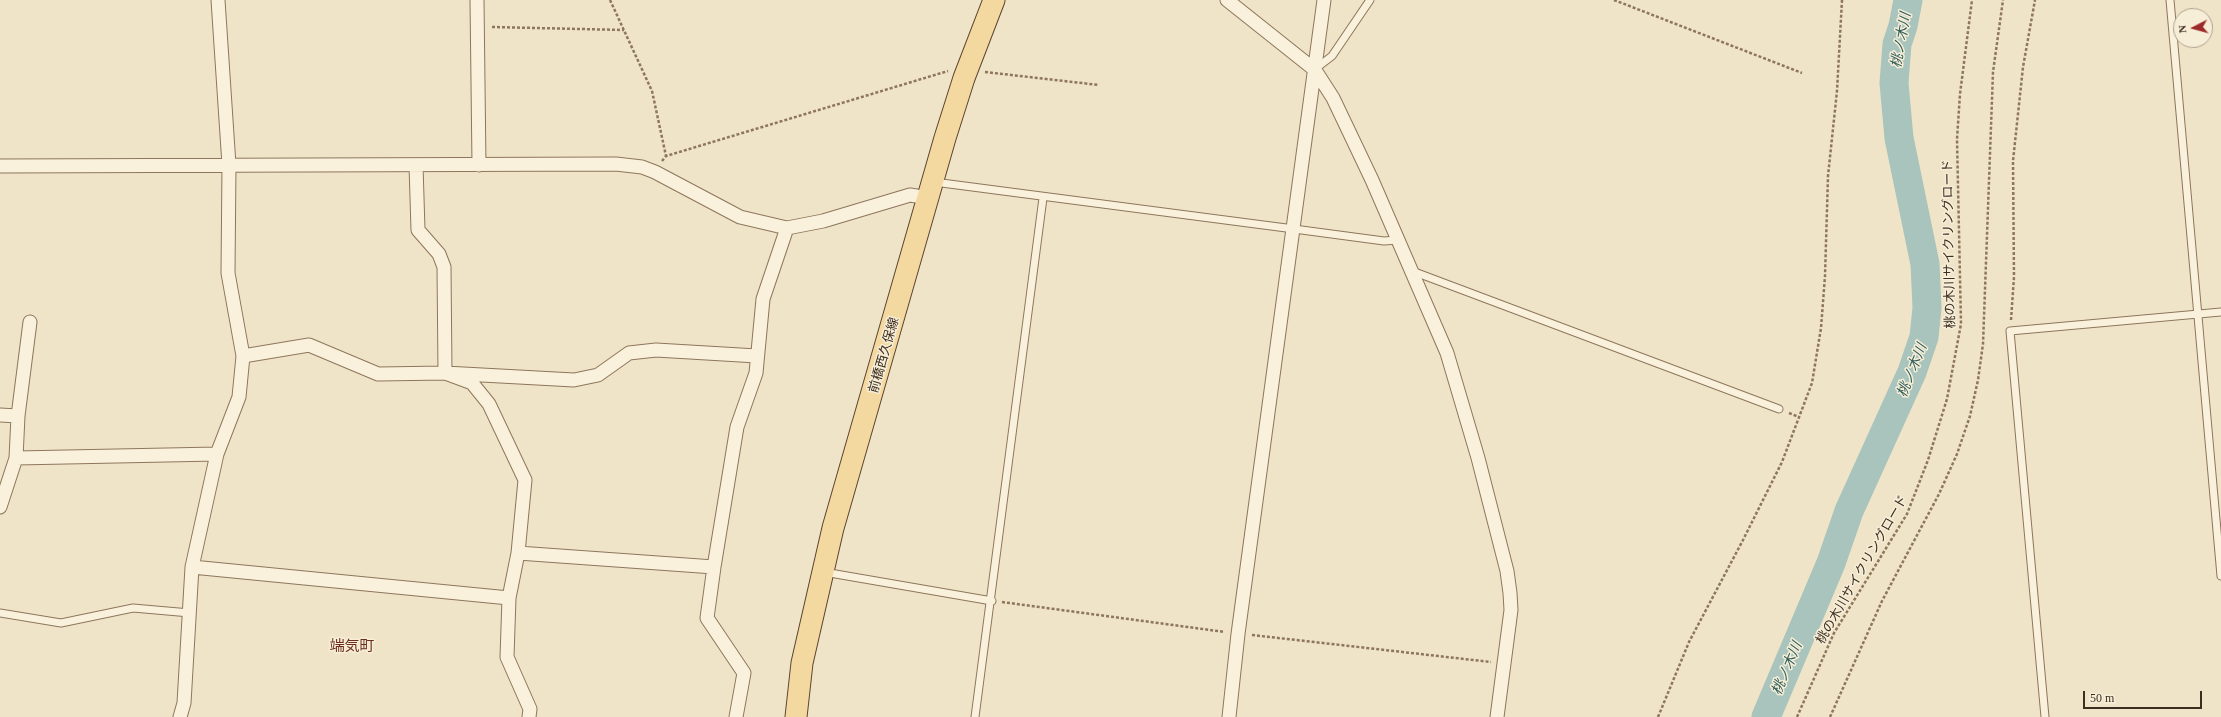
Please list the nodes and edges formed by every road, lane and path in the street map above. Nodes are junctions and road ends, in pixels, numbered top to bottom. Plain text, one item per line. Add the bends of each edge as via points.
1 (218, 0) edge
2 (477, 0) edge
3 (610, 0) edge
4 (994, 0) edge
5 (1227, 0) edge
6 (1324, 0) edge
7 (1370, 0) edge
8 (1614, 0) edge
9 (1842, 0) edge
10 (1972, 0) edge
11 (2003, 0) edge
12 (2035, 0) edge
13 (2170, 0) edge
14 (477, 26) junction
15 (624, 30) junction
16 (968, 70) junction
17 (1315, 70) junction
18 (1802, 73) dead end
19 (1099, 85) dead end
20 (229, 165) junction
21 (416, 165) junction
22 (479, 165) junction
23 (0, 166) edge
24 (931, 190) junction
25 (1043, 198) junction
26 (787, 228) junction
27 (1294, 229) junction
28 (1398, 240) junction
29 (1410, 271) junction
30 (2221, 312) edge
31 (2199, 314) junction
32 (30, 322) dead end
33 (2010, 331) junction
34 (243, 356) junction
35 (757, 356) junction
36 (445, 373) junction
37 (1779, 409) dead end
38 (0, 415) edge
39 (18, 416) junction
40 (217, 454) junction
41 (16, 458) junction
42 (0, 507) edge
43 (518, 553) junction
44 (192, 567) junction
45 (714, 567) junction
46 (822, 572) junction
47 (2221, 576) edge
48 (509, 598) junction
49 (992, 601) junction
50 (0, 613) edge
51 (190, 613) junction
52 (1238, 634) junction
53 (1504, 664) junction
54 (180, 717) edge
55 (529, 717) edge
56 (736, 717) edge
57 (796, 717) edge
58 (975, 717) edge
59 (1229, 717) edge
60 (1497, 717) edge
61 (1658, 717) edge
62 (1797, 717) edge
63 (1830, 717) edge
64 (2045, 717) edge

1 - 20 street
2 - 14 street
3 - 15 path
4 - 16 main road, 前橋西久保線
5 - 17 street
6 - 17 street
7 - 17 lane via 1332,56
8 - 18 path
9 - 61 path via 1837,91 1828,176 1822,321 1812,383 1782,462 1688,642
10 - 62 path, 桃の木川サイクリングロード via 1957,139 1961,324 1947,399 1928,460 1907,514 1834,633
11 - 63 path via 1993,72 1983,336 1978,380 1970,416 1939,494 1882,601
12 - 33 path via 2022,67 2014,161 2014,277
13 - 31 lane
14 - 15 path
14 - 22 street
15 - 16 path via 652,91 666,156 950,70
16 - 19 path
16 - 24 main road, 前橋西久保線
17 - 27 street
17 - 28 street via 1332,98
20 - 21 street
20 - 23 street
20 - 34 street via 228,273
21 - 22 street
21 - 36 street via 418,230 439,254 444,267
22 - 26 street via 616,164 642,167 740,217
24 - 25 lane
24 - 26 street via 824,221
24 - 46 main road, 前橋西久保線
25 - 27 lane
25 - 49 lane
26 - 35 street via 763,298
27 - 28 lane
27 - 52 street
28 - 29 street
29 - 37 lane
29 - 53 street via 1447,353 1478,458 1507,571 1511,610
30 - 31 lane
31 - 33 lane
31 - 47 lane
32 - 39 street
33 - 64 lane
34 - 36 street via 309,345 378,374
34 - 40 street via 239,397
35 - 36 street via 656,350 629,353 598,374 574,380
35 - 45 street via 756,373 737,427
36 - 43 street via 472,383 489,404 525,480
38 - 39 street
39 - 41 street
40 - 41 street
40 - 44 street
41 - 42 street
43 - 45 street
43 - 48 street
44 - 48 street
44 - 51 street
45 - 56 street via 707,618 744,673
46 - 49 lane
46 - 57 main road, 前橋西久保線 via 802,663
48 - 55 street via 507,657 530,709
49 - 52 path
49 - 58 lane
50 - 51 lane via 61,623 133,608
51 - 54 street via 184,703
52 - 53 path
52 - 59 street
53 - 60 street

